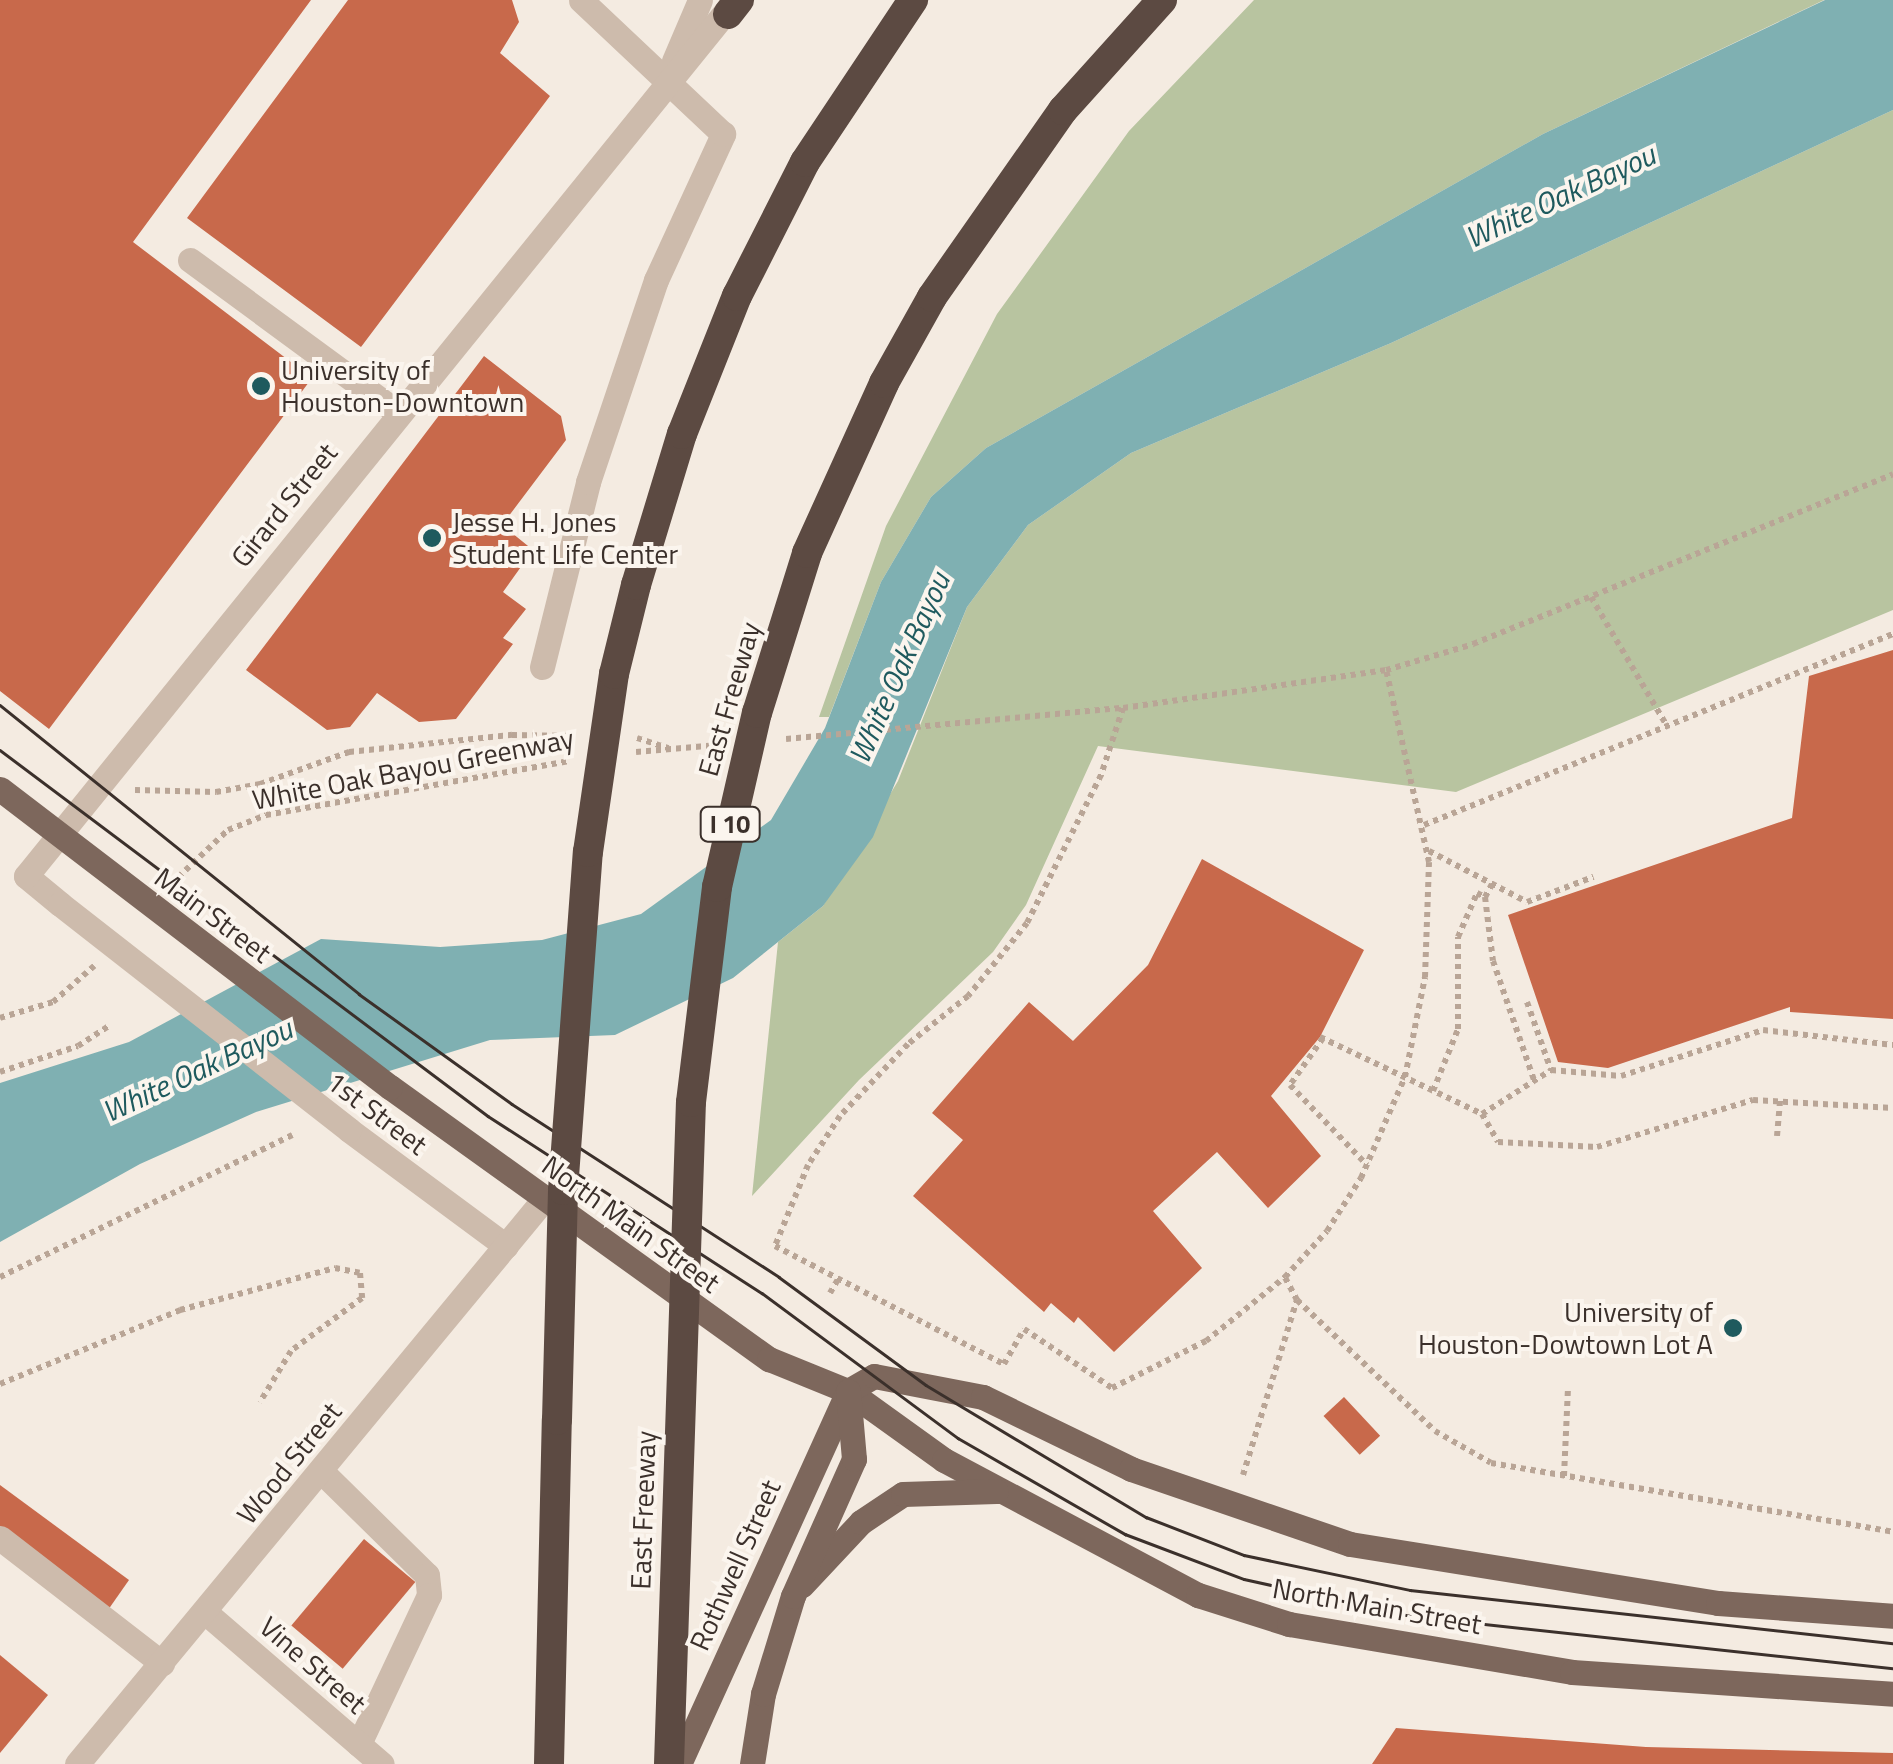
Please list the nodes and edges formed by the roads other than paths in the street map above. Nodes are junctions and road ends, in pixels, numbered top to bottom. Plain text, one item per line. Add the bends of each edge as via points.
1 (581, 0) edge
2 (700, 0) edge
3 (912, 0) edge
4 (1162, 0) edge
5 (734, 5) edge
6 (666, 80) junction
7 (190, 260) dead end
8 (397, 412) junction
9 (542, 667) dead end
10 (0, 789) edge
11 (26, 876) joint
12 (390, 1087) joint
13 (544, 1199) junction
14 (506, 1246) junction
15 (848, 1391) junction
16 (321, 1471) junction
17 (999, 1491) junction
18 (0, 1538) edge
19 (792, 1596) junction
20 (205, 1612) junction
21 (1893, 1616) edge
22 (162, 1663) junction
23 (1893, 1694) edge
24 (358, 1744) junction
25 (77, 1764) edge
26 (382, 1764) edge
27 (549, 1764) edge
28 (668, 1764) edge
29 (678, 1764) edge
30 (752, 1764) edge

1 - 6 street
2 - 6 street, Girard Street
3 - 27 highway, bridge via 805,162 737,296 676,451 614,674 574,1008
4 - 28 highway, East Freeway / I 10, bridge via 1062,110 932,298 884,382 814,538 757,713 717,888 691,1102
5 - 6 street, Girard Street
6 - 8 street, Girard Street
6 - 9 street via 723,134 656,280 594,464
7 - 8 street
8 - 11 street, Girard Street
10 - 12 main road, Main Street, bridge
11 - 14 street, 1st Street, bridge
12 - 13 main road, North Main Street
13 - 14 street, Wood Street
13 - 15 main road, North Main Street via 769,1359
14 - 16 street, Wood Street
15 - 17 main road, North Main Street
15 - 19 main road via 854,1459
15 - 21 main road, North Main Street via 874,1376 983,1397 1131,1469 1234,1510 1350,1544 1718,1604
15 - 29 main road, Rothwell Street
16 - 20 street, Wood Street
16 - 24 street via 427,1575 429,1595
17 - 19 main road via 926,1488 903,1494 861,1522
17 - 23 main road, North Main Street via 1136,1567 1288,1624 1672,1683
18 - 22 street
19 - 30 main road via 763,1694
20 - 22 street, Wood Street
20 - 24 street, Vine Street
22 - 25 street, Wood Street
24 - 26 street, Vine Street

